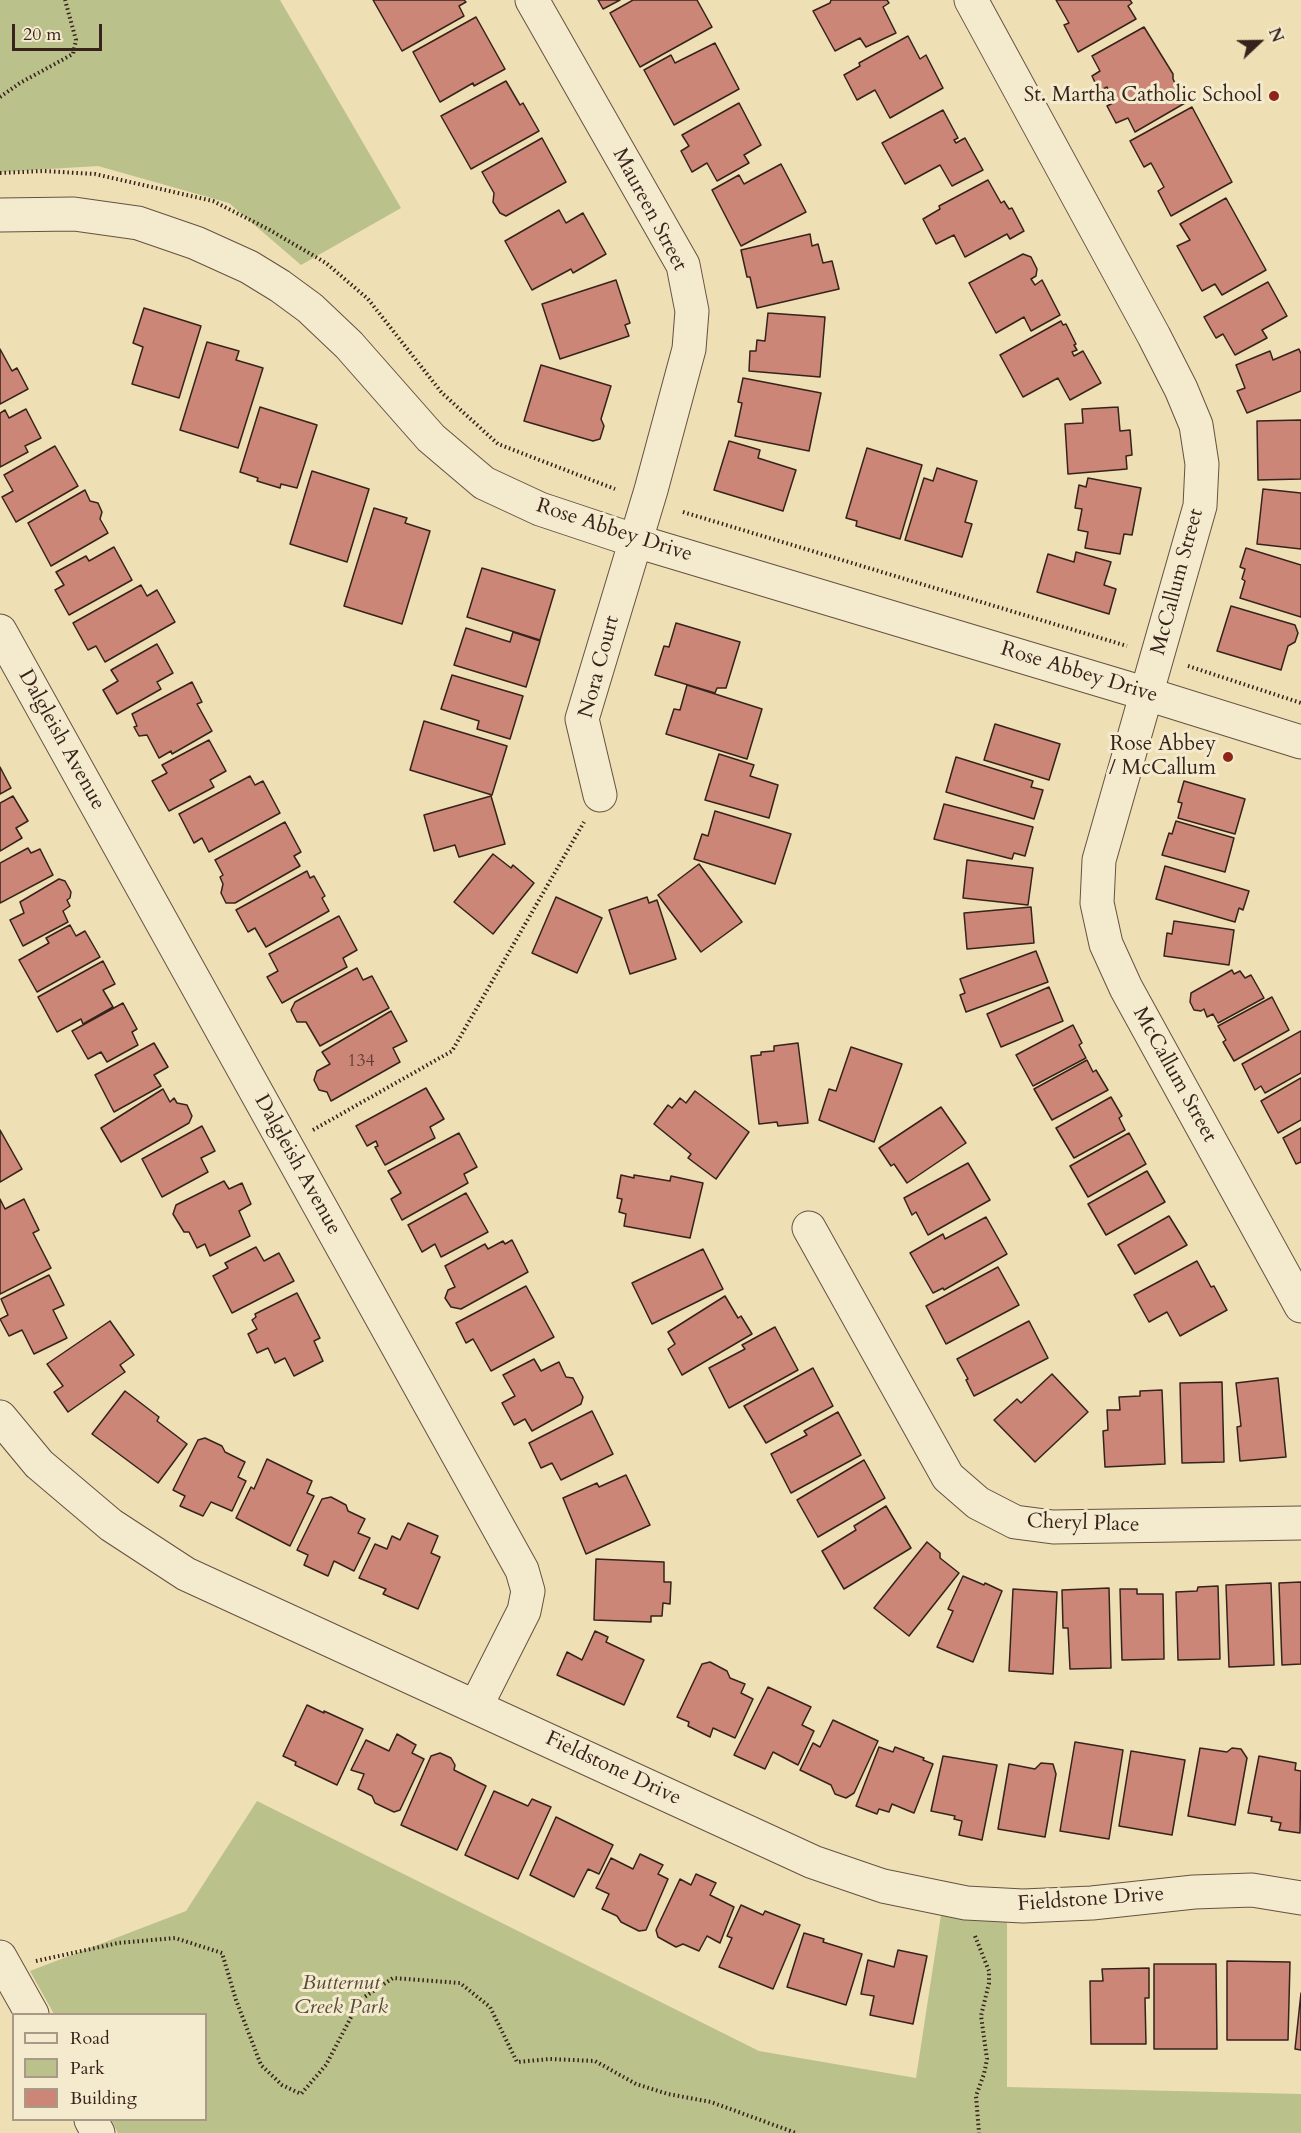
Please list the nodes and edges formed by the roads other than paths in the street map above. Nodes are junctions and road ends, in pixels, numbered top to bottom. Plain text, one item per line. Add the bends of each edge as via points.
1 (532, 0) edge
2 (971, 0) edge
3 (0, 215) edge
4 (636, 541) junction
5 (0, 631) edge
6 (1147, 694) junction
7 (1301, 742) edge
8 (600, 795) road end
9 (809, 1228) dead end
10 (1298, 1294) edge
11 (0, 1417) edge
12 (1301, 1523) edge
13 (476, 1706) junction
14 (1301, 1898) edge
15 (4, 1964) edge
16 (31, 2013) edge

1 - 4 street, Maureen Street via 683,265 692,311 689,349
2 - 6 street, McCallum Street via 1154,336 1196,425 1202,464 1200,506
3 - 4 street, Rose Abbey Drive via 74,214 138,223 249,267 310,308 356,352 431,438 484,483 540,509
4 - 6 street, Rose Abbey Drive
4 - 8 street, Nora Court via 582,719
5 - 13 street, Dalgleish Avenue via 522,1570 528,1590 524,1611
6 - 7 street, Rose Abbey Drive
6 - 10 street, McCallum Street via 1098,860 1097,903 1106,944 1126,988
9 - 12 street, Cheryl Place via 948,1477 978,1503 1015,1522 1053,1527
11 - 13 street, Fieldstone Drive via 39,1464 93,1510 186,1574
13 - 14 street, Fieldstone Drive via 813,1862 883,1886 966,1904 1023,1906 1252,1890
15 - 16 street

